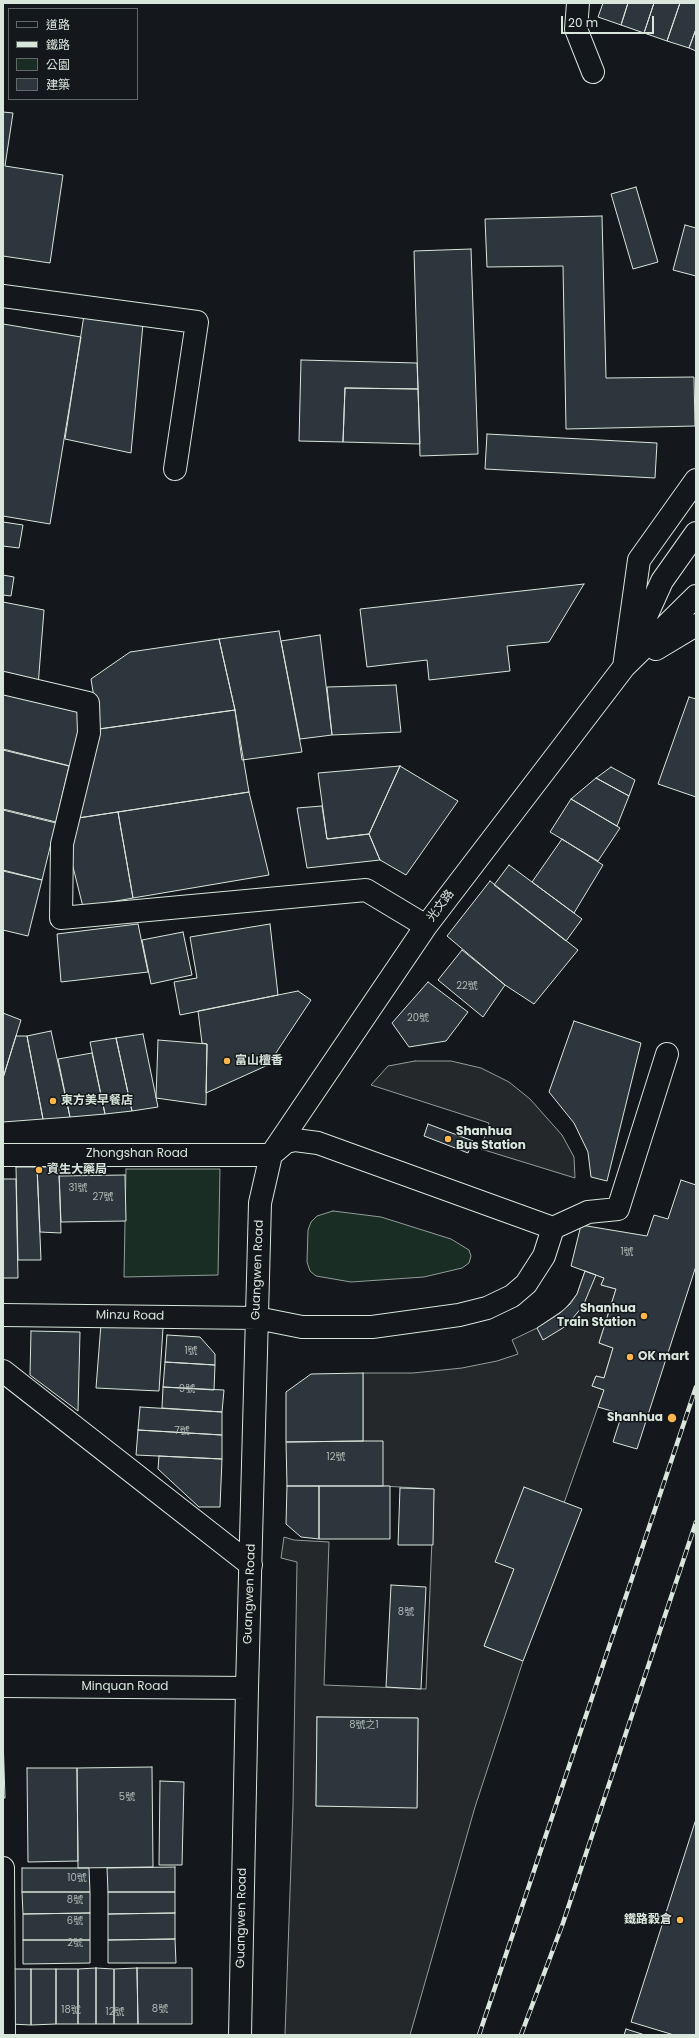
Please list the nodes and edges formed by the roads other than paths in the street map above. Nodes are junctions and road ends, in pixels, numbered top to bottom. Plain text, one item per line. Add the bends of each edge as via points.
1 (578, 3) edge
2 (593, 72) dead end
3 (3, 296) edge
4 (176, 469) dead end
5 (696, 480) edge
6 (696, 533) edge
7 (694, 599) edge
8 (696, 625) edge
9 (624, 668) junction
10 (3, 682) edge
11 (426, 926) junction
12 (667, 1054) dead end
13 (271, 1154) junction
14 (3, 1155) edge
15 (553, 1228) junction
16 (3, 1315) edge
17 (257, 1318) junction
18 (3, 1371) edge
19 (251, 1565) junction
20 (3, 1686) edge
21 (247, 1688) junction
22 (3, 1868) edge
23 (4, 2035) edge
24 (240, 2035) edge

1 - 2 street via 576,29
3 - 4 street via 197,322
5 - 9 street via 639,560
6 - 9 street via 662,581
7 - 9 street
8 - 9 street
9 - 11 street, 光文路
10 - 11 street via 88,703 89,733 62,844 61,918 366,890
11 - 13 street, 光文路
12 - 15 street via 618,1209 588,1212
13 - 14 street, Zhongshan Road
13 - 15 street via 286,1142 295,1140 318,1143
13 - 17 street, Guangwen Road via 260,1203
15 - 17 street, Minzu Road via 544,1256 526,1284 512,1296 487,1308 458,1315 372,1327 302,1327
16 - 17 street, Minzu Road
17 - 19 street, Guangwen Road
18 - 19 street
19 - 21 street, Guangwen Road
20 - 21 street, Minquan Road
21 - 24 street, Guangwen Road
22 - 23 street

